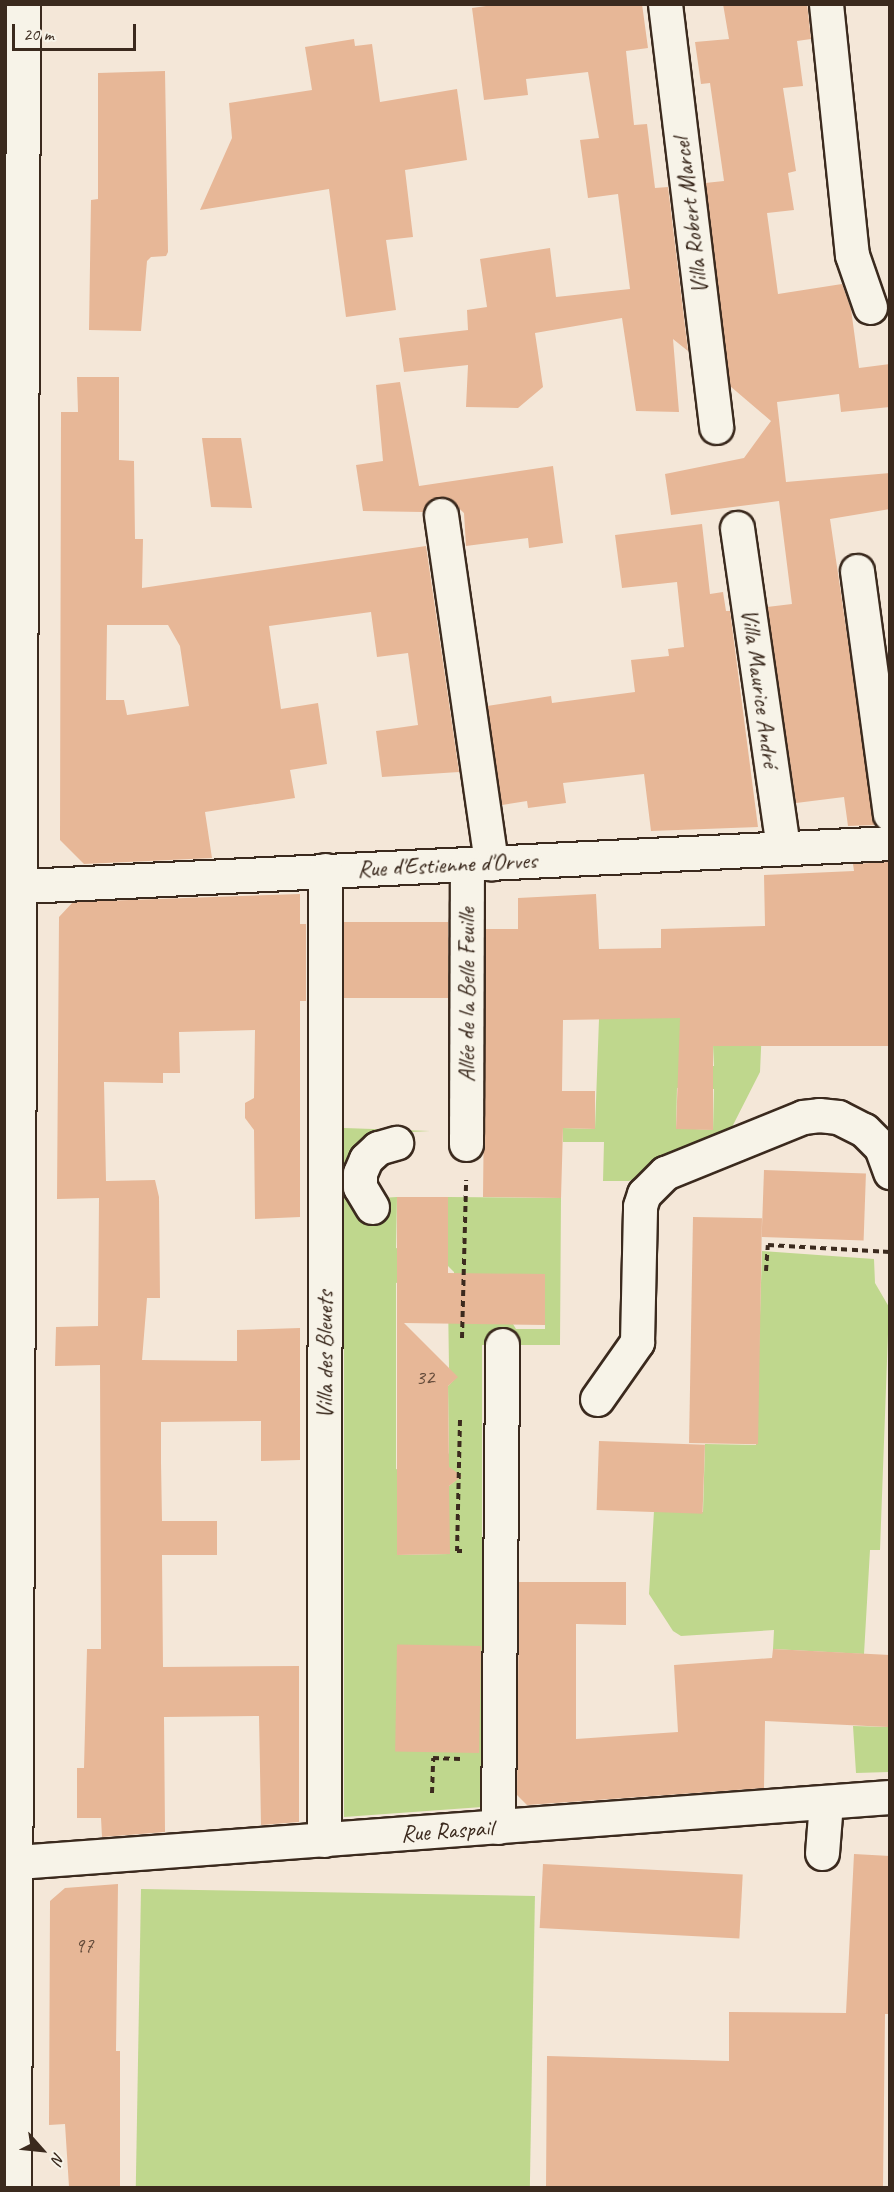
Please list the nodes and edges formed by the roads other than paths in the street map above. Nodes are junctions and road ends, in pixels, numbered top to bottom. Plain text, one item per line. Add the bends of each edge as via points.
1 (23, 4) edge
2 (665, 4) edge
3 (826, 4) edge
4 (870, 307) dead end
5 (716, 427) dead end
6 (441, 515) dead end
7 (737, 528) dead end
8 (857, 571) dead end
9 (890, 814) edge
10 (890, 843) edge
11 (783, 848) junction
12 (479, 863) junction
13 (325, 870) junction
14 (12, 886) edge
15 (467, 1135) dead end
16 (396, 1143) dead end
17 (890, 1172) edge
18 (372, 1207) dead end
19 (502, 1345) dead end
20 (597, 1399) dead end
21 (890, 1797) edge
22 (826, 1802) junction
23 (498, 1827) junction
24 (324, 1840) junction
25 (822, 1853) dead end
26 (10, 1863) edge
27 (14, 2187) edge

1 - 14 street
2 - 5 street, Villa Robert Marcel
3 - 4 street via 852,255
6 - 12 street, Allée de la Belle Feuille
7 - 11 street, Villa Maurice André
8 - 9 street
10 - 11 street, Rue d'Estienne d'Orves
11 - 12 street, Rue d'Estienne d'Orves
12 - 13 street, Rue d'Estienne d'Orves
12 - 15 street, Allée de la Belle Feuille
13 - 14 street, Rue d'Estienne d'Orves
13 - 24 street, Villa des Bleuets
14 - 26 street
16 - 18 street via 378,1148 366,1159 360,1173 360,1187
17 - 20 street via 881,1147 864,1130 838,1117 819,1115 802,1117 660,1178 644,1194 640,1206 637,1342
19 - 23 street
21 - 22 street, Rue Raspail
22 - 23 street, Rue Raspail
22 - 25 street
23 - 24 street, Rue Raspail
24 - 26 street, Rue Raspail
26 - 27 street

